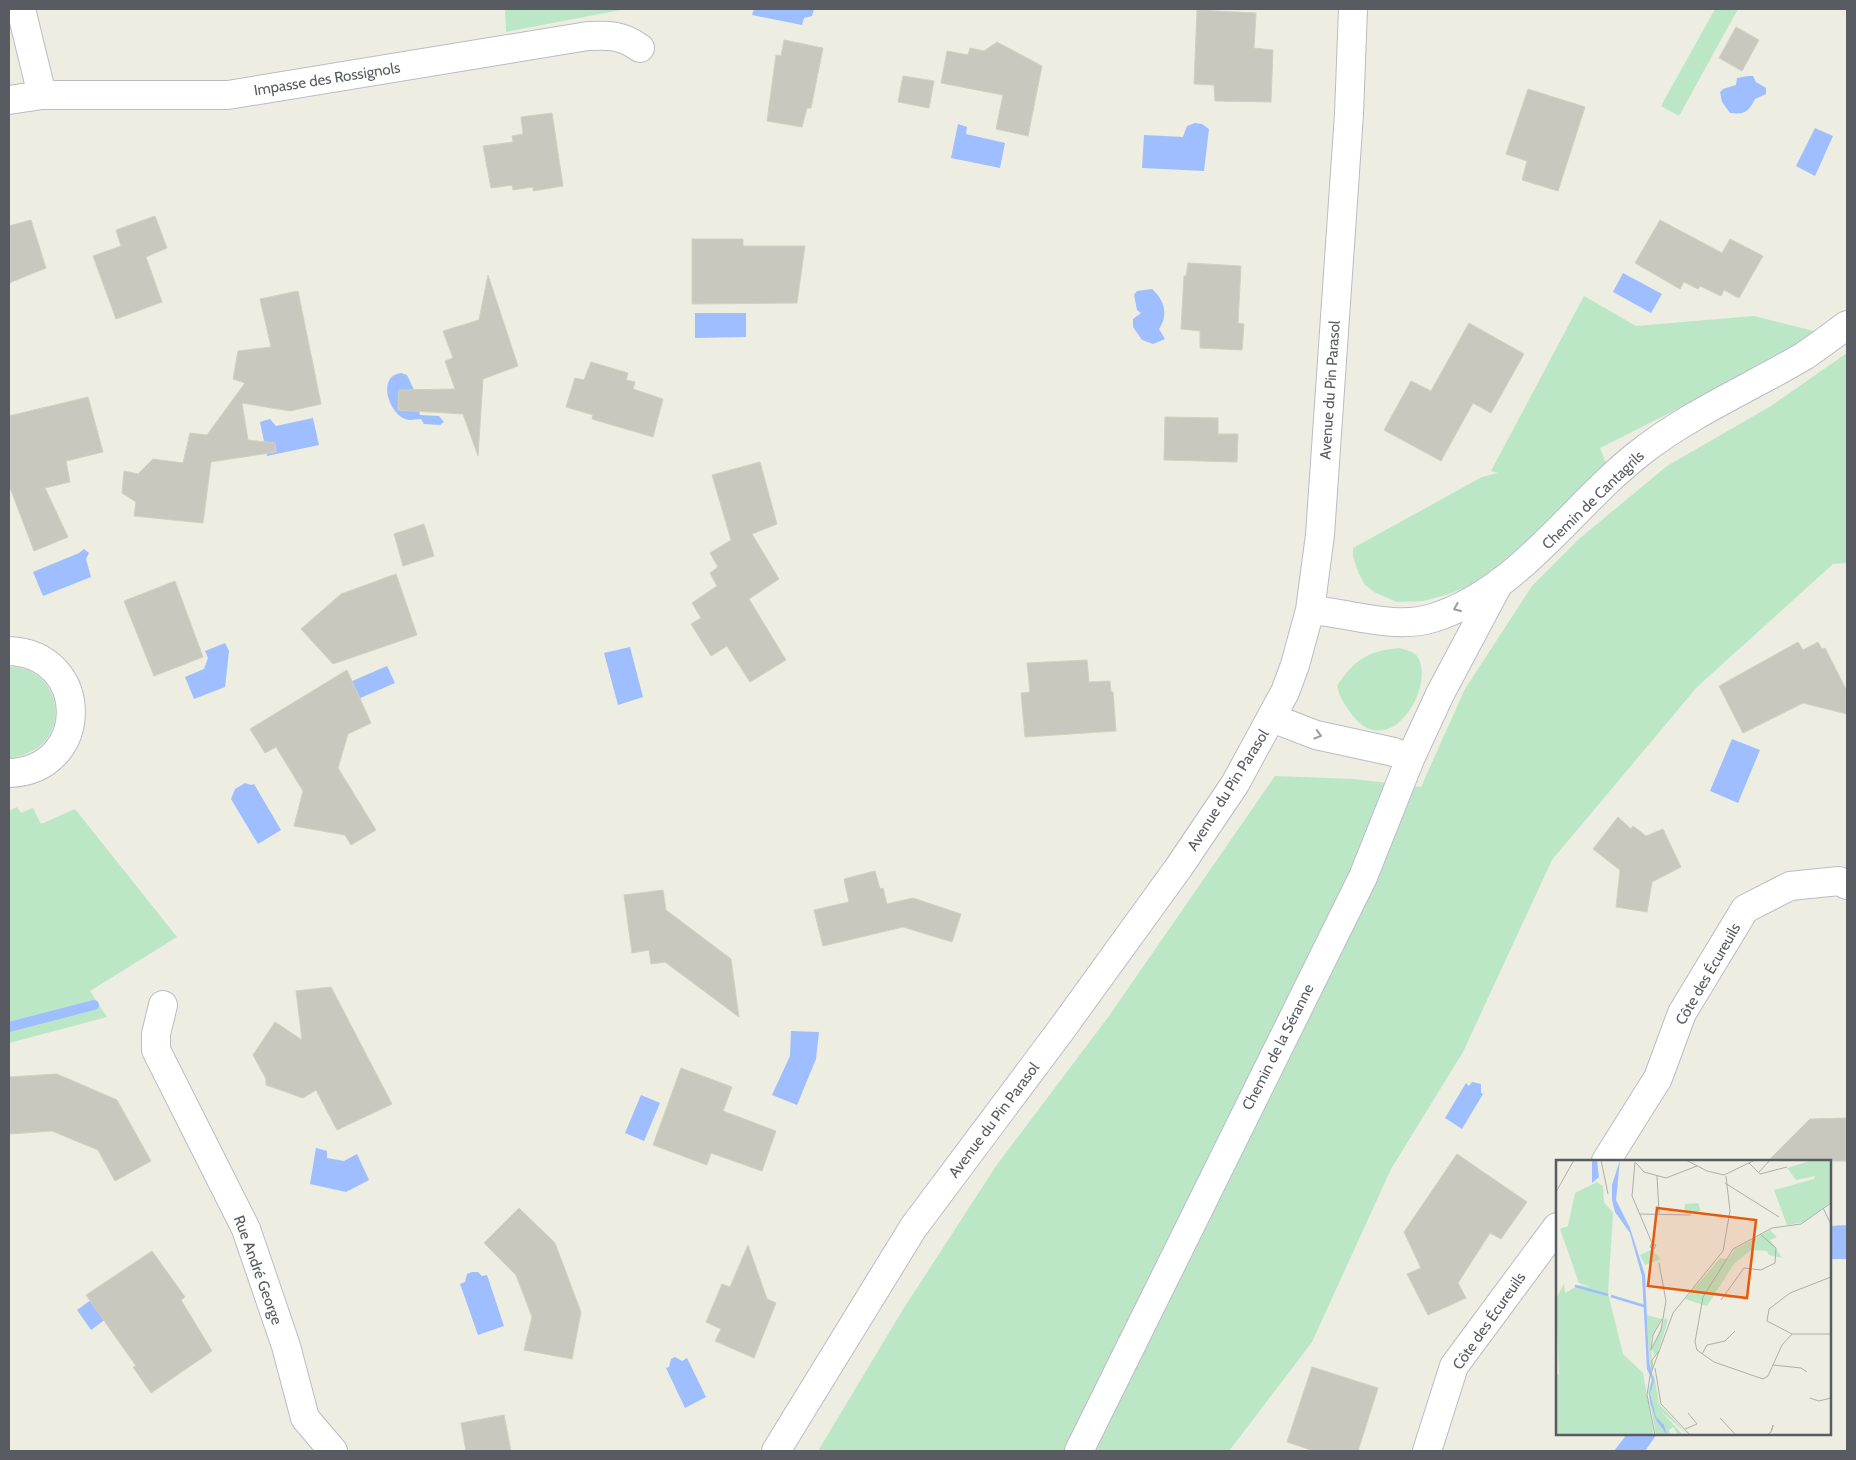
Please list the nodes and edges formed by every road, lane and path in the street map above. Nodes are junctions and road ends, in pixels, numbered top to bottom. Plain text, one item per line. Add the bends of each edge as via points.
1 (21, 9) edge
2 (1353, 9) edge
3 (640, 48) dead end
4 (42, 95) junction
5 (9, 100) edge
6 (1847, 326) edge
7 (1499, 584) junction
8 (1310, 610) junction
9 (1468, 639) joint
10 (9, 651) edge
11 (1272, 718) junction
12 (1410, 759) junction
13 (9, 773) edge
14 (1847, 885) edge
15 (163, 1005) dead end
16 (1607, 1160) edge
17 (1556, 1228) edge
18 (333, 1451) edge
19 (776, 1451) edge
20 (1079, 1451) edge
21 (1427, 1451) edge

1 - 4 street
2 - 8 street, Avenue du Pin Parasol via 1337,308 1320,535
3 - 4 street, Impasse des Rossignols via 615,35 588,36 228,95
4 - 5 street, Impasse des Rossignols
6 - 7 street, Chemin de Cantagrils via 1642,451 1538,552
7 -> 8 street via 1432,618 1414,621 1395,623
7 - 9 street, Chemin de Cantagrils
8 - 11 street, Avenue du Pin Parasol via 1295,665
9 - 12 street, Chemin de la Séranne
10 - 13 street via 34,655 53,668 67,688 72,712 67,735 54,755 34,768
11 -> 12 street via 1316,735 1394,752
11 - 19 street, Avenue du Pin Parasol via 1235,784 1179,867 913,1228
12 - 20 street, Chemin de la Séranne via 1363,877
14 - 16 street, Côte des Écureuils via 1839,881 1790,886 1745,909 1682,1013 1658,1078
15 - 18 street, Rue André George via 156,1050 246,1229 286,1346 306,1418
17 - 21 street, Côte des Écureuils via 1454,1366

